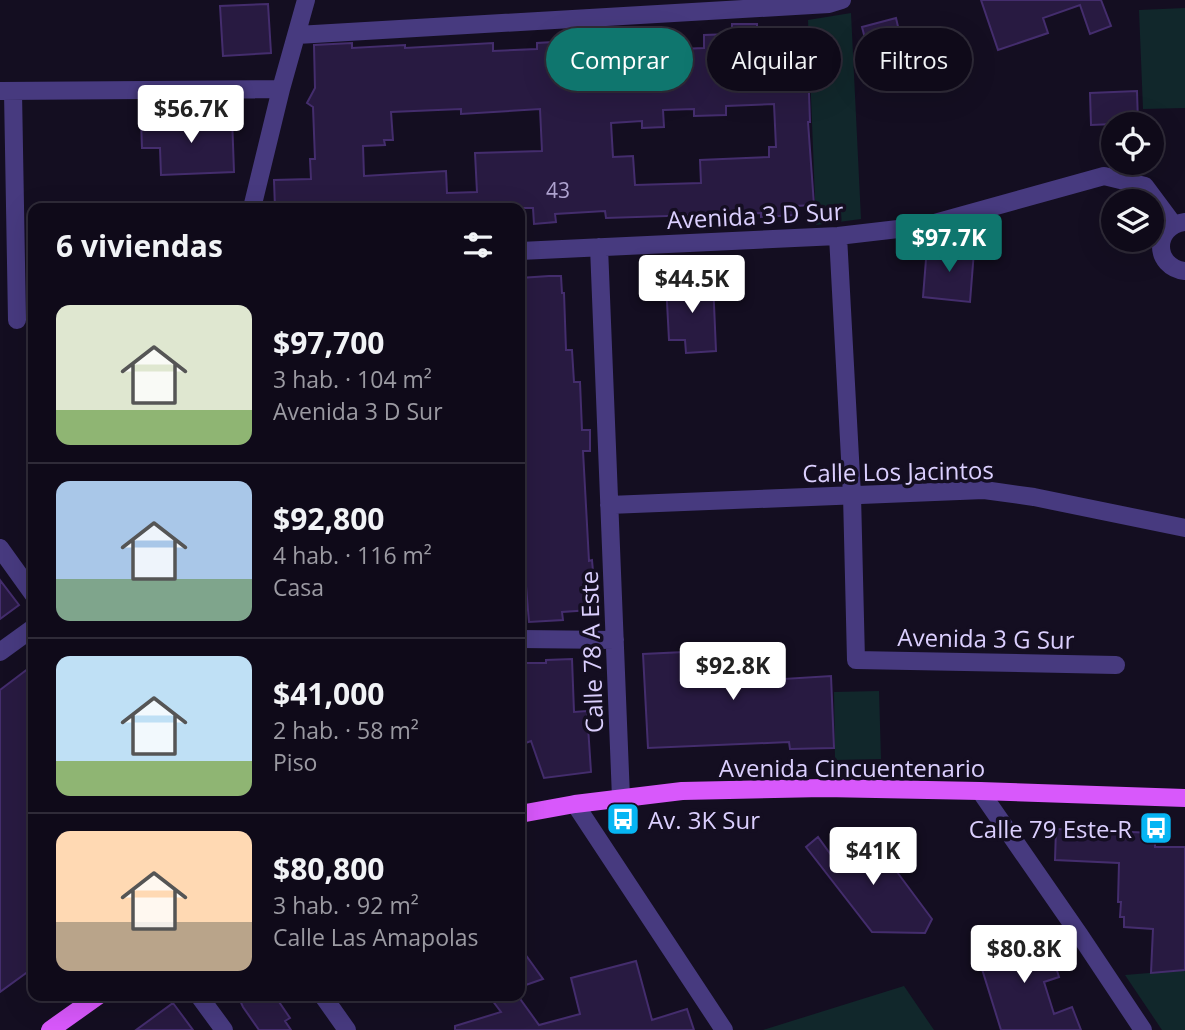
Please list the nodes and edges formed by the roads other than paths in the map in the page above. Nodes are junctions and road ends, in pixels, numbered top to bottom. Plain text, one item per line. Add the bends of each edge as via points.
1 (306, 0) edge
2 (842, 0) edge
3 (297, 35) junction
4 (281, 89) junction
5 (6, 91) edge
6 (253, 203) edge
7 (1180, 223) edge
8 (838, 236) junction
9 (599, 247) junction
10 (525, 251) edge
11 (1185, 271) edge
12 (17, 320) dead end
13 (852, 495) junction
14 (609, 505) junction
15 (1185, 527) edge
16 (0, 548) edge
17 (28, 583) edge
18 (28, 632) edge
19 (525, 639) edge
20 (615, 640) junction
21 (0, 652) edge
22 (1115, 665) dead end
23 (981, 791) junction
24 (621, 798) junction
25 (1185, 798) edge
26 (575, 804) junction
27 (525, 813) edge
28 (91, 1001) edge
29 (203, 1001) edge
30 (327, 1001) edge
31 (50, 1030) edge
32 (224, 1030) edge
33 (347, 1030) edge
34 (724, 1030) edge
35 (1143, 1030) edge

1 - 3 street
2 - 3 street
3 - 4 street
4 - 5 street
4 - 6 street
5 - 12 street
7 - 8 street, Avenida 3 D Sur via 1145,186 1104,176 924,226
7 - 11 street via 1163,236 1161,251 1168,264
8 - 9 street, Avenida 3 D Sur
8 - 13 street
9 - 10 street, Avenida 3 D Sur
9 - 14 street, Calle 78 A Este
13 - 14 street, Calle Los Jacintos
13 - 15 street, Calle Los Jacintos via 984,491
13 - 22 street, Avenida 3 G Sur via 856,660
14 - 20 street, Calle 78 A Este
16 - 17 street
18 - 21 street
19 - 20 street
20 - 24 street, Calle 78 A Este
23 - 24 main road, Avenida Cincuentenario via 824,788 682,791
23 - 25 main road, Avenida Cincuentenario
23 - 35 street
24 - 26 main road, Avenida Cincuentenario
26 - 27 main road, Avenida Cincuentenario
26 - 34 street
28 - 31 main road
29 - 32 street
30 - 33 street

